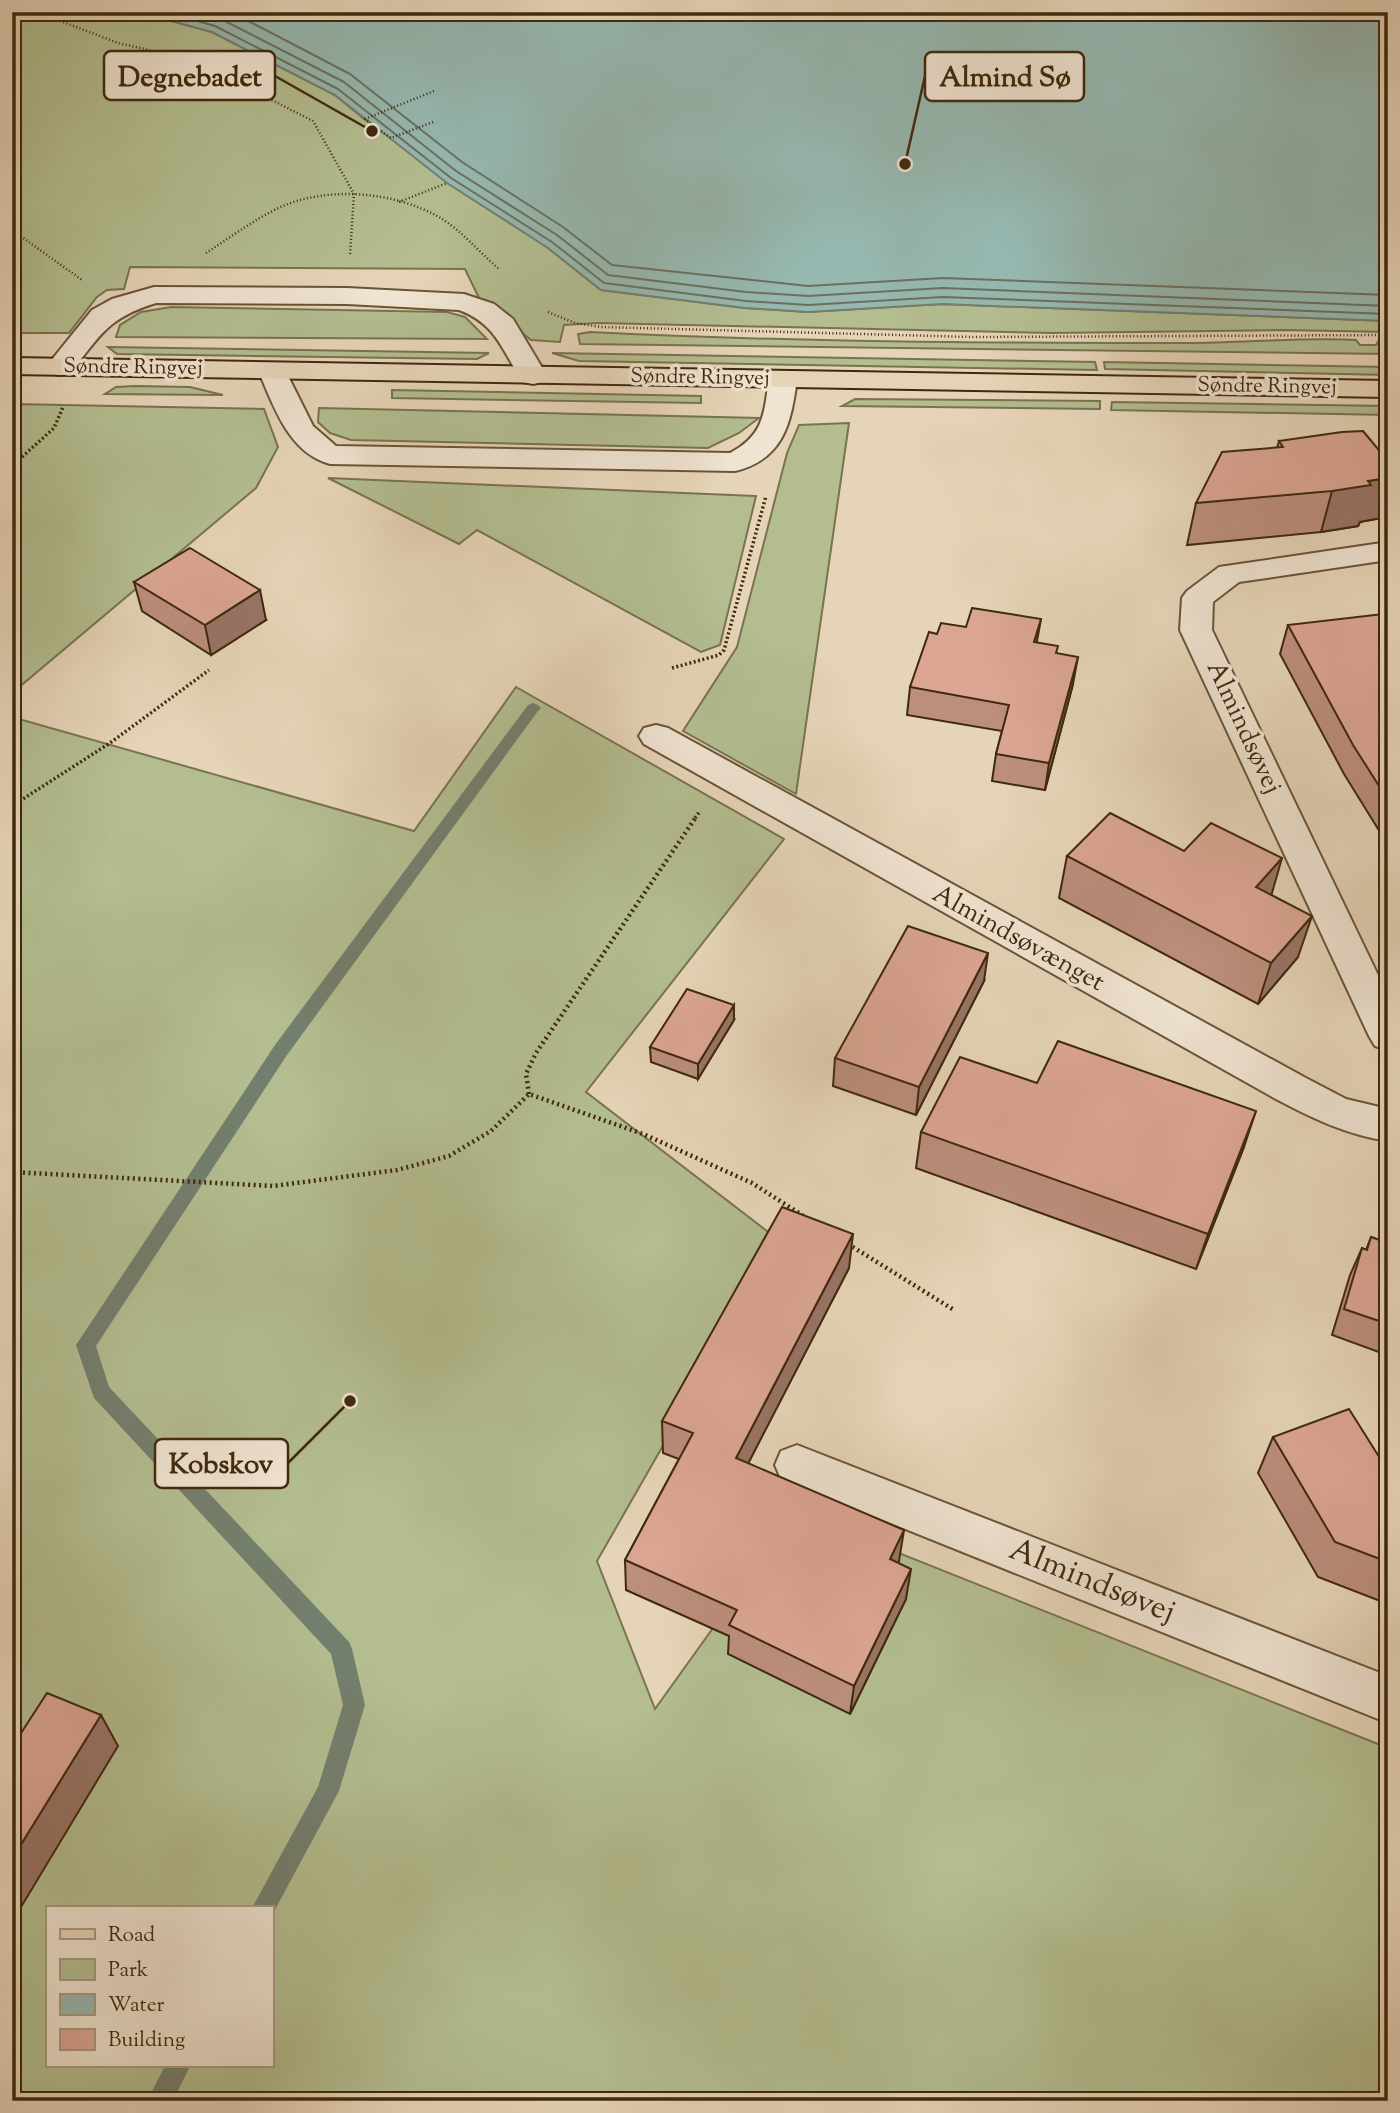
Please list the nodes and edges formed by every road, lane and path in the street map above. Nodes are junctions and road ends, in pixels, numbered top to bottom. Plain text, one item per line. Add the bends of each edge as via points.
1 (37, 12) edge
2 (434, 91) dead end
3 (433, 122) dead end
4 (447, 184) dead end
5 (354, 194) junction
6 (398, 202) junction
7 (12, 230) edge
8 (506, 275) dead end
9 (154, 295) junction
10 (347, 296) junction
11 (121, 305) junction
12 (541, 306) dead end
13 (1388, 335) edge
14 (12, 366) edge
15 (71, 367) junction
16 (273, 372) junction
17 (533, 376) junction
18 (783, 379) junction
19 (1388, 389) edge
20 (735, 462) junction
21 (12, 466) edge
22 (1388, 551) edge
23 (672, 668) dead end
24 (209, 670) dead end
25 (656, 736) dead end
26 (725, 775) junction
27 (12, 806) edge
28 (1388, 1036) edge
29 (529, 1094) junction
30 (1388, 1125) edge
31 (12, 1172) edge
32 (808, 1218) edge
33 (842, 1240) edge
34 (954, 1310) dead end
35 (797, 1465) dead end
36 (1388, 1700) edge

1 - 5 path via 118,43 193,60 313,121
2 - 3 path via 365,119 391,138
4 - 6 path
5 - 6 path
5 - 9 path via 285,204 156,285
5 - 10 path
6 - 8 path via 439,217
7 - 11 path
9 - 10 street
9 - 11 street
10 - 17 street via 455,301 485,310 503,325
11 - 15 street via 102,316
12 - 13 path via 575,323 601,327 972,337
14 - 15 main road, Søndre Ringvej
15 - 16 main road, Søndre Ringvej
15 - 21 path via 54,428
16 - 17 main road, Søndre Ringvej
16 - 20 street via 303,436 330,455
17 - 18 main road, Søndre Ringvej
18 - 19 main road, Søndre Ringvej
18 - 20 street via 774,431 756,452
20 - 23 path via 768,489 726,645 719,655
22 - 28 street, Almindsøvej via 1230,574 1198,598 1196,630
24 - 27 path via 110,743
25 - 26 street, Almindsøvænget
26 - 29 path via 536,1052 526,1074
26 - 30 street, Almindsøvænget via 1290,1088 1332,1110
29 - 31 path via 491,1130 449,1156 397,1170 273,1186
29 - 32 path via 643,1134 752,1183
33 - 34 path
35 - 36 street, Almindsøvej

